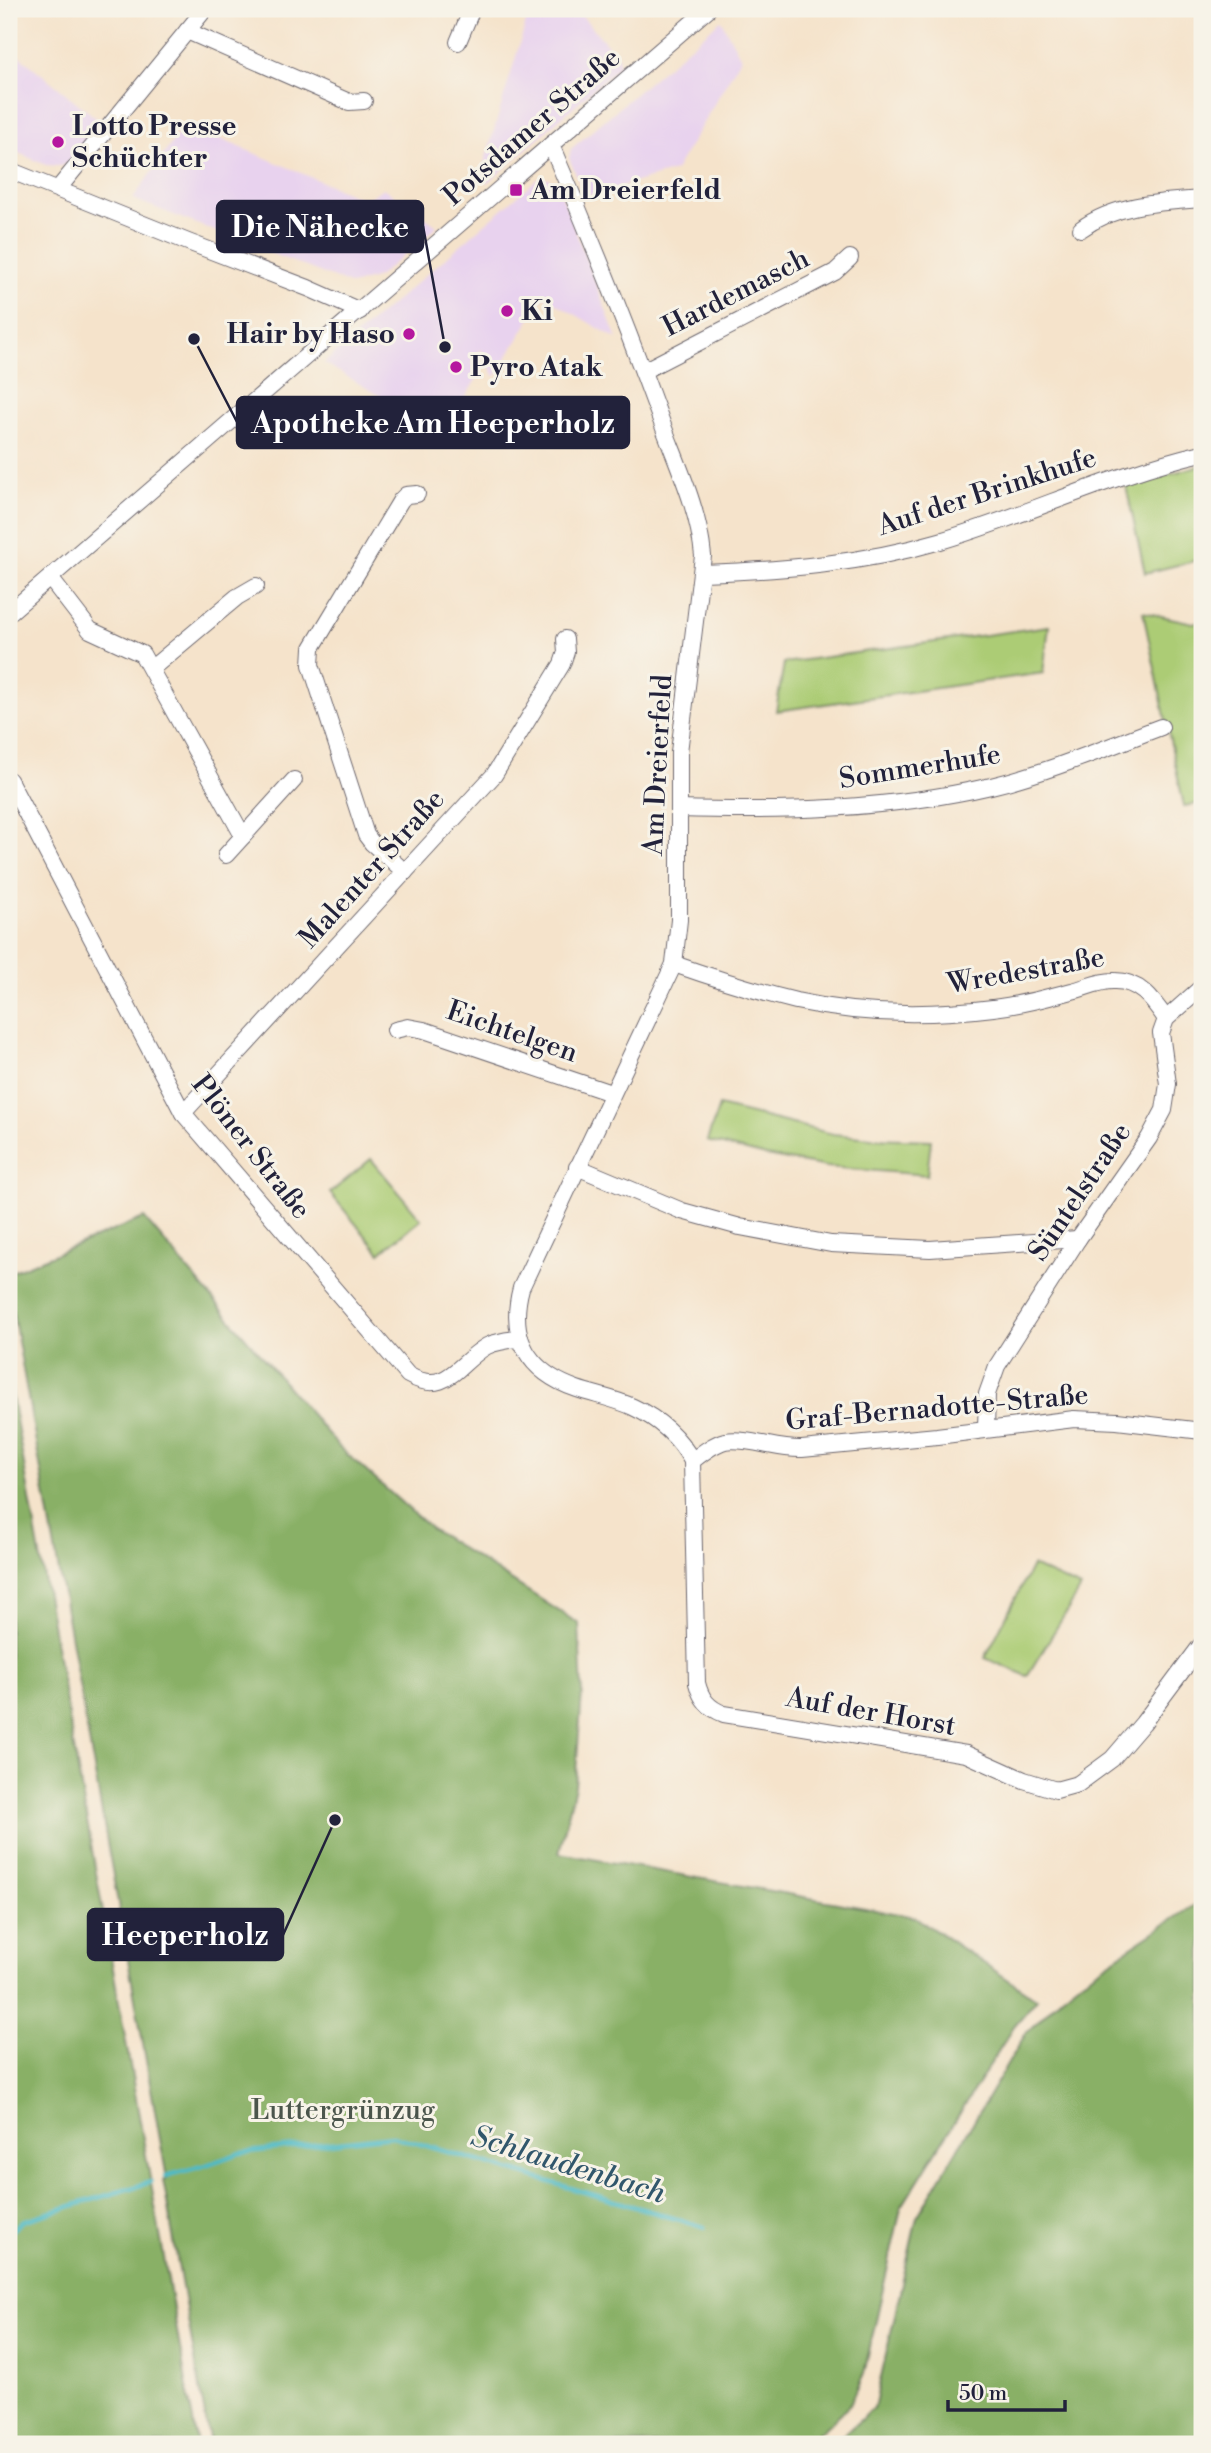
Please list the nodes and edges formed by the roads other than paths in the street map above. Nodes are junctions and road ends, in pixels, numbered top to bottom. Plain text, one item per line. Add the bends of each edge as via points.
1 (205, 9) edge
2 (472, 9) edge
3 (708, 9) edge
4 (187, 31) junction
5 (458, 42) dead end
6 (364, 101) dead end
7 (551, 145) junction
8 (9, 170) edge
9 (58, 190) junction
10 (1202, 199) edge
11 (1081, 229) dead end
12 (850, 258) dead end
13 (360, 311) junction
14 (643, 370) junction
15 (1202, 453) edge
16 (416, 494) dead end
17 (702, 573) junction
18 (50, 578) junction
19 (256, 586) dead end
20 (9, 613) edge
21 (565, 639) dead end
22 (151, 670) junction
23 (1161, 727) dead end
24 (9, 780) edge
25 (294, 780) dead end
26 (679, 809) junction
27 (243, 836) junction
28 (226, 855) dead end
29 (405, 872) junction
30 (674, 964) junction
31 (1202, 987) edge
32 (1166, 1019) junction
33 (395, 1030) dead end
34 (611, 1093) junction
35 (183, 1113) junction
36 (577, 1167) junction
37 (1079, 1240) junction
38 (519, 1339) junction
39 (986, 1429) junction
40 (1202, 1431) edge
41 (692, 1461) junction
42 (1202, 1644) edge

1 - 4 street
2 - 5 street
3 - 7 street, Potsdamer Straße
4 - 6 street via 349,102
4 - 9 street
7 - 13 street, Potsdamer Straße
7 - 14 street, Am Dreierfeld
8 - 9 street
9 - 13 street
10 - 11 street via 1115,211
12 - 14 street, Hardemasch via 835,272
13 - 18 street, Potsdamer Straße
14 - 17 street, Am Dreierfeld via 694,511 701,537
15 - 17 street, Auf der Brinkhufe via 1120,476 938,542 800,569
16 - 29 street via 401,500 310,655 366,835
17 - 26 street, Am Dreierfeld via 683,716
18 - 20 street, Potsdamer Straße
18 - 22 street via 90,631 142,654
19 - 22 street
21 - 29 street, Malenter Straße via 562,664 502,765
22 - 27 street
23 - 26 street, Sommerhufe via 1050,769 927,797 787,811
24 - 35 street, Plöner Straße
25 - 27 street
26 - 30 street, Am Dreierfeld via 679,920
27 - 28 street
29 - 35 street, Malenter Straße
30 - 32 street, Wredestraße via 798,1001 912,1013 995,1008 1126,981 1153,1000
30 - 34 street, Am Dreierfeld
31 - 32 street
32 - 37 street, Süntelstraße via 1161,1033 1168,1084 1164,1110
33 - 34 street, Eichtelgen via 424,1030
34 - 36 street, Am Dreierfeld
35 - 38 street, Plöner Straße via 408,1375 419,1382 438,1382 489,1345
36 - 37 street via 692,1214 831,1244 930,1249
36 - 38 street, Am Dreierfeld via 521,1288 516,1321
37 - 39 street, Süntelstraße via 997,1366 987,1394
38 - 41 street via 537,1364 555,1378 660,1422
39 - 40 street, Graf-Bernadotte-Straße via 1074,1419
39 - 41 street, Graf-Bernadotte-Straße via 803,1449 725,1441
41 - 42 street, Auf der Horst via 697,1684 700,1696 724,1714 966,1754 1056,1790 1079,1784 1112,1759

